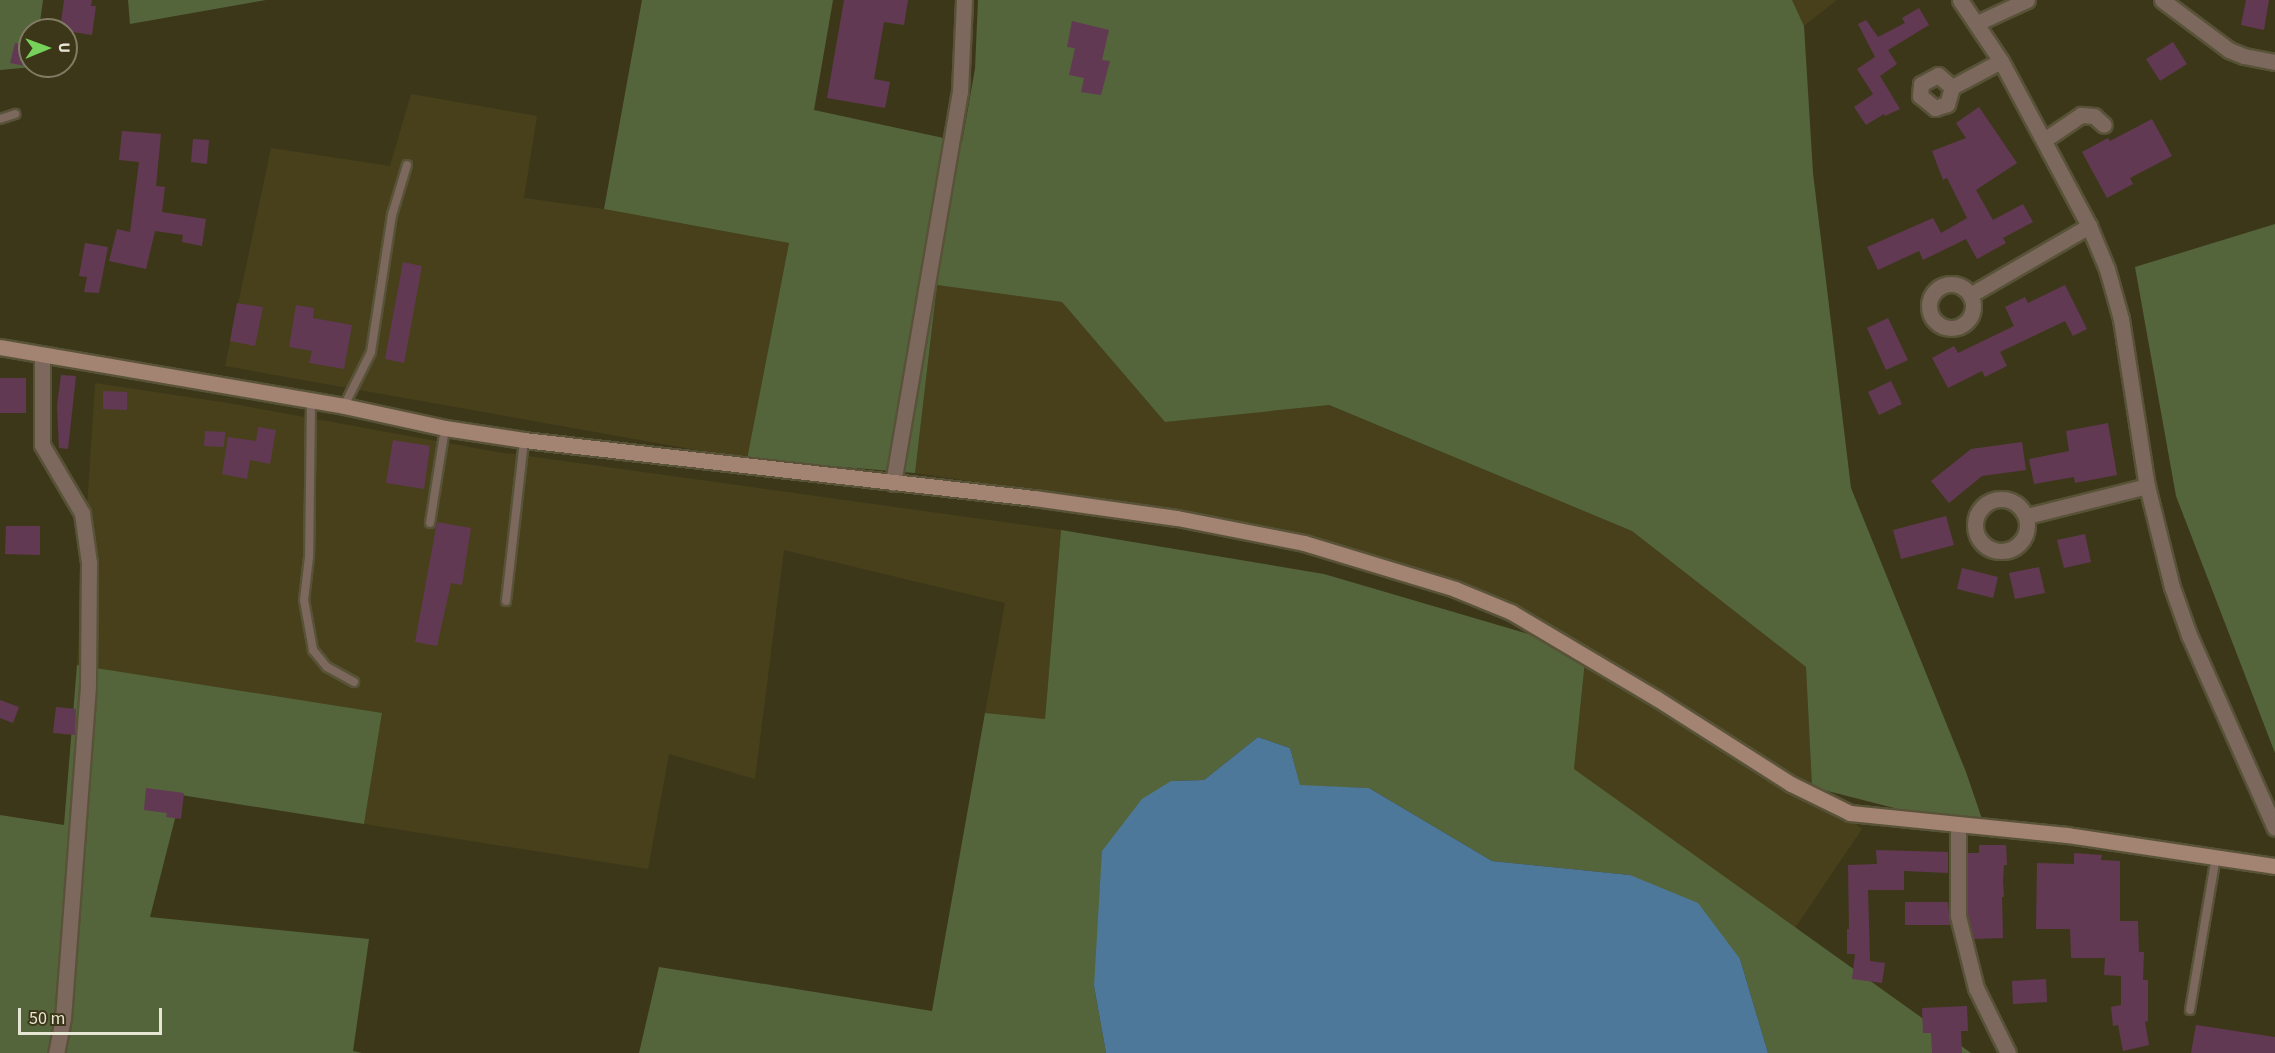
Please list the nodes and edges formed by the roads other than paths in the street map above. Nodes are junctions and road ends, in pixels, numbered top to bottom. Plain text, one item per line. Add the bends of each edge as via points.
1 (964, 0) edge
2 (1960, 0) edge
3 (2027, 0) edge
4 (2162, 0) edge
5 (1977, 23) junction
6 (2001, 61) junction
7 (2275, 62) edge
8 (1952, 87) dead end
9 (15, 114) dead end
10 (0, 119) edge
11 (2104, 125) dead end
12 (2044, 140) junction
13 (407, 165) dead end
14 (2089, 226) junction
15 (1970, 294) dead end
16 (0, 347) edge
17 (42, 355) junction
18 (311, 402) junction
19 (344, 406) junction
20 (445, 428) junction
21 (524, 440) junction
22 (893, 483) junction
23 (2147, 486) junction
24 (2027, 516) dead end
25 (430, 523) dead end
26 (506, 601) dead end
27 (354, 682) dead end
28 (1958, 826) junction
29 (2275, 828) edge
30 (2216, 857) junction
31 (2275, 866) edge
32 (2190, 1010) dead end
33 (56, 1053) edge
34 (2008, 1053) edge

1 - 22 street via 960,92
2 - 5 street
3 - 5 street
4 - 7 street via 2229,50
5 - 6 street
6 - 8 street
6 - 12 street
9 - 10 lane
11 - 12 street via 2094,116 2081,115
12 - 14 street
13 - 19 lane via 392,214 371,352
14 - 15 street
14 - 23 street via 2107,269 2121,319
16 - 17 main road
17 - 18 main road
17 - 33 street via 42,445 82,513 88,563 88,686 63,1018
18 - 19 main road
18 - 27 lane via 309,557 304,600 313,650 327,667
19 - 20 main road
20 - 21 main road
20 - 25 lane
21 - 22 main road
21 - 26 lane
22 - 28 main road via 1177,518 1304,543 1455,590 1511,612 1791,784 1850,813
23 - 24 street
23 - 29 street via 2172,587 2189,635
28 - 30 main road via 2067,835
28 - 34 street via 1958,916 1976,988
30 - 31 main road
30 - 32 lane

